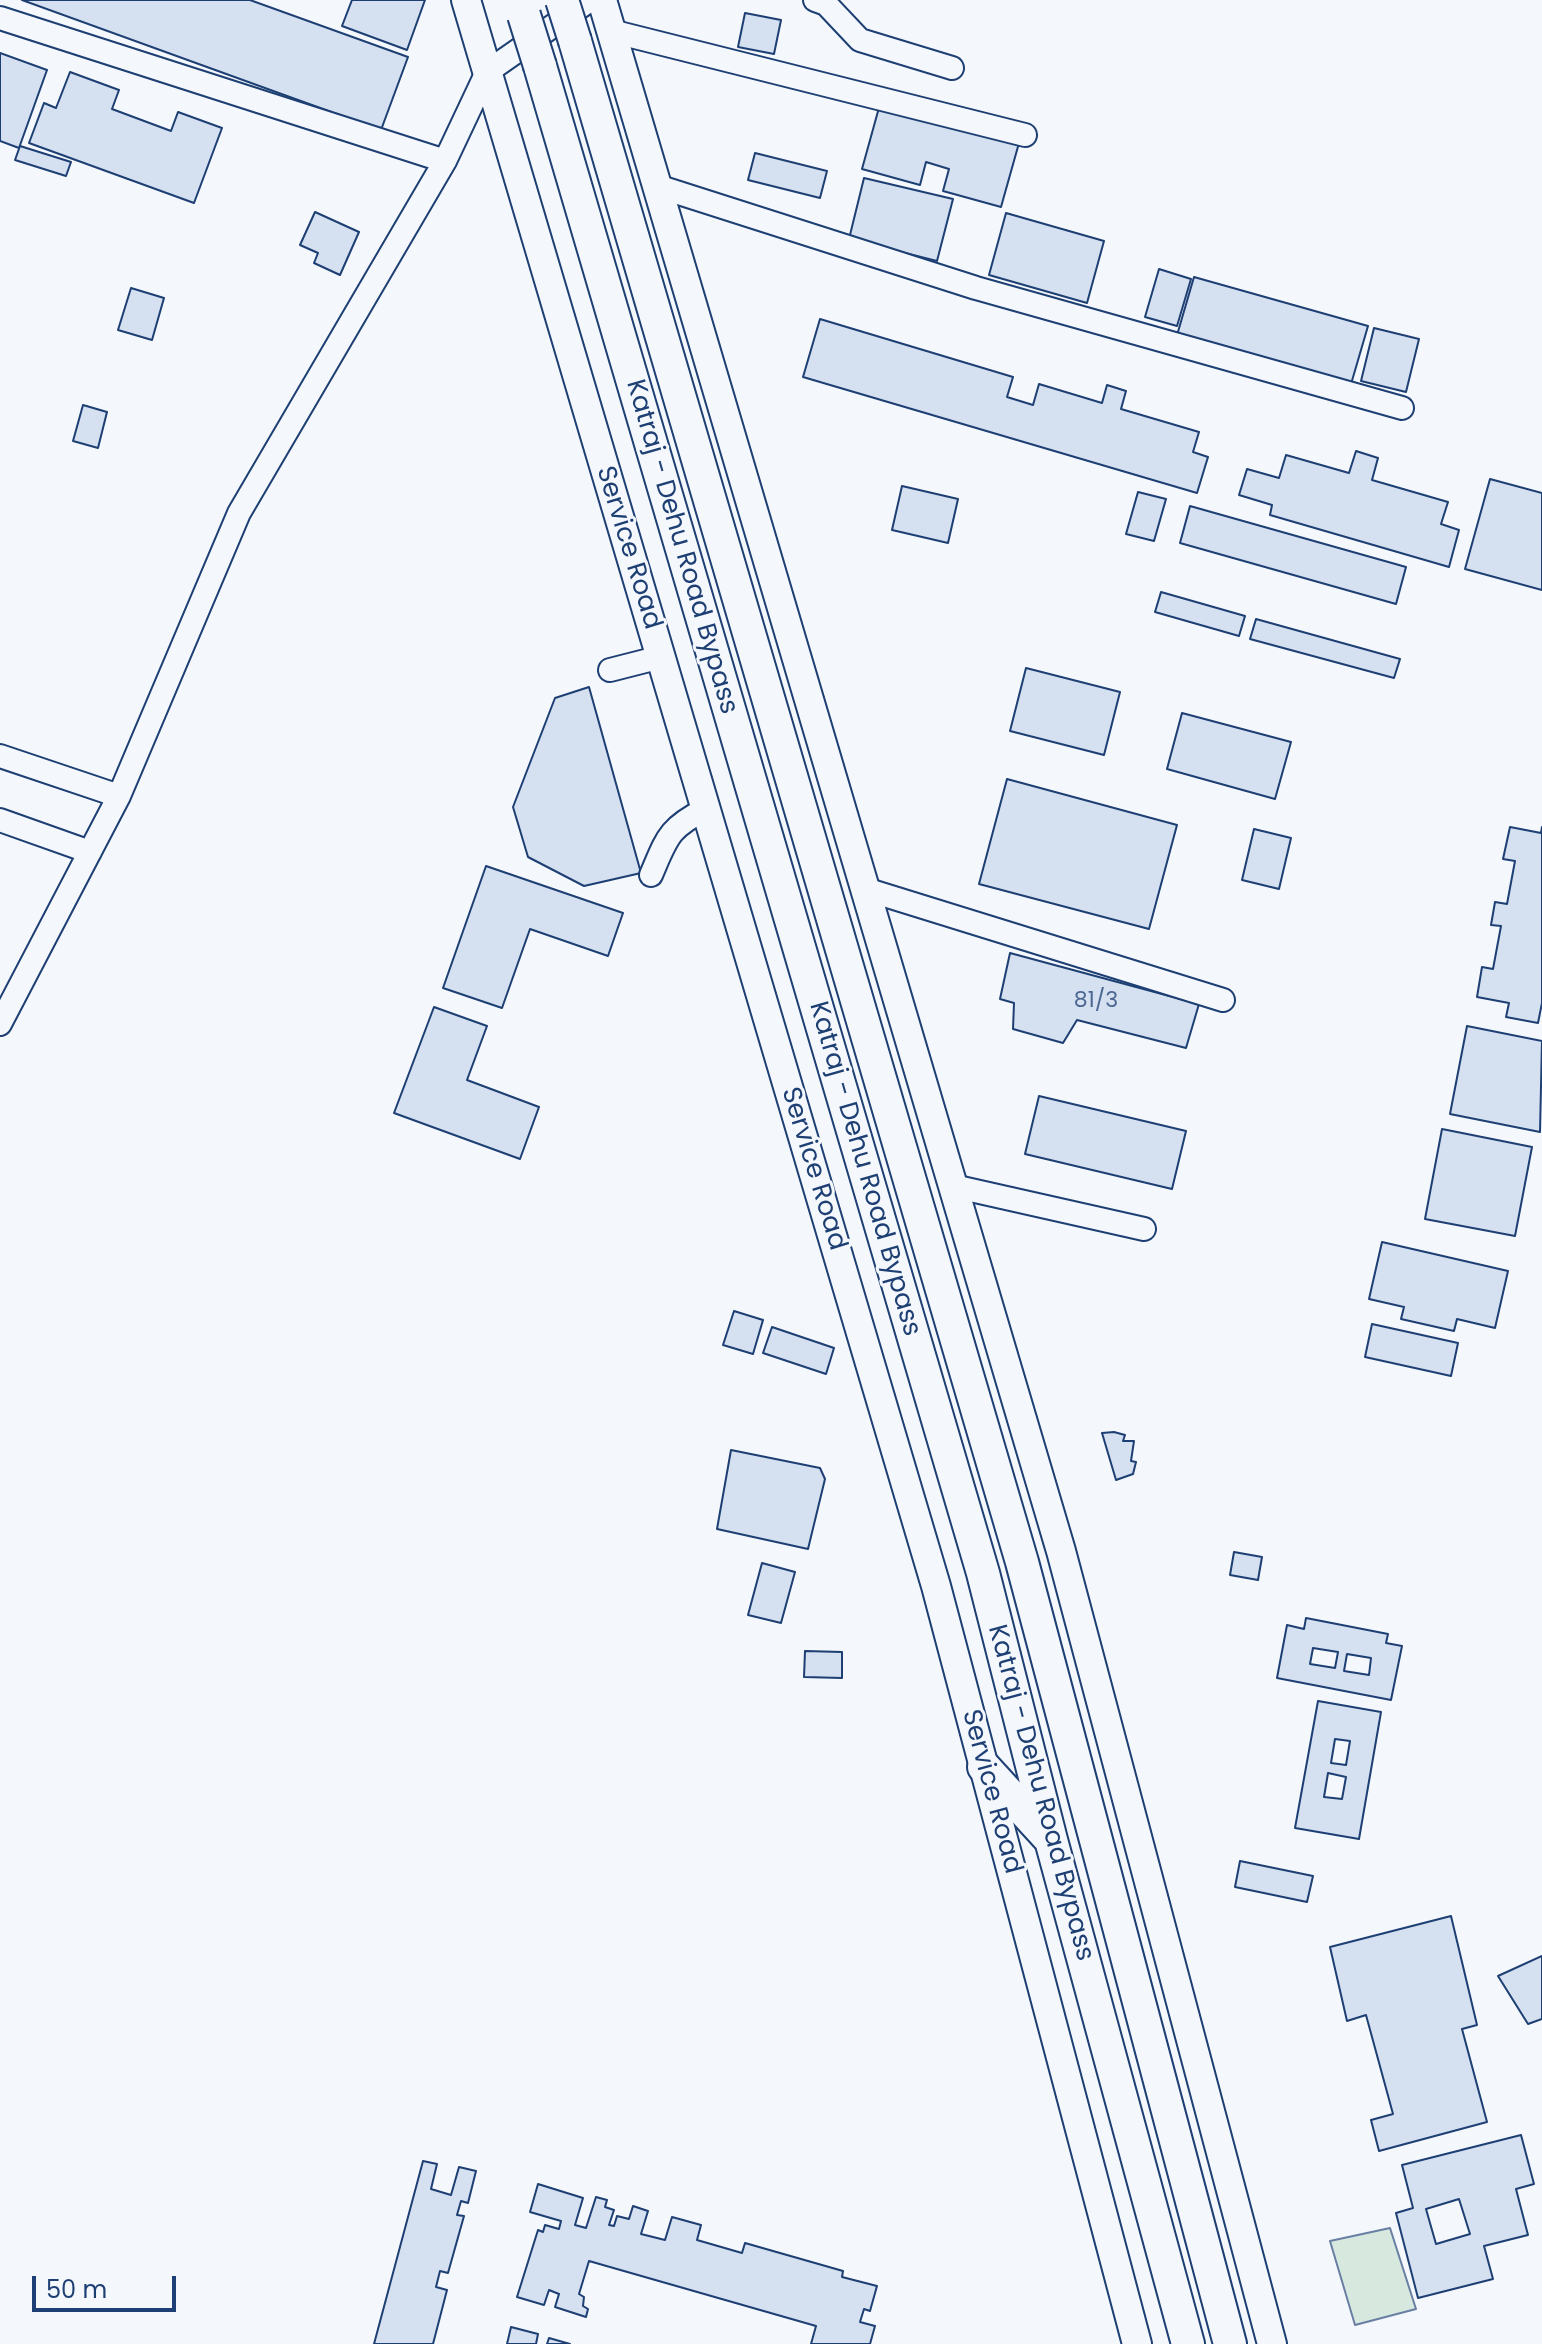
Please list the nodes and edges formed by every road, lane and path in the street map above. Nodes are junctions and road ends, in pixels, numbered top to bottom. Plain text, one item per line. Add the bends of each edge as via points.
1 (466, 0) edge
2 (562, 0) edge
3 (590, 0) edge
4 (602, 0) edge
5 (815, 0) edge
6 (522, 8) edge
7 (0, 18) edge
8 (611, 31) junction
9 (952, 68) dead end
10 (487, 72) junction
11 (1025, 135) dead end
12 (445, 161) junction
13 (657, 186) junction
14 (1402, 408) dead end
15 (661, 657) junction
16 (610, 670) dead end
17 (0, 756) edge
18 (119, 796) junction
19 (706, 809) junction
20 (0, 820) edge
21 (90, 852) junction
22 (651, 875) dead end
23 (865, 889) junction
24 (1223, 1000) dead end
25 (0, 1024) edge
26 (953, 1186) junction
27 (1144, 1229) dead end
28 (984, 1767) junction
29 (1051, 1840) junction
30 (1137, 2344) edge
31 (1188, 2344) edge
32 (1230, 2344) edge
33 (1272, 2344) edge

1 - 10 main road, Service Road
2 - 32 highway, Katraj - Dehu Road Bypass, bridge via 1022,1562
3 - 10 street
4 - 8 main road
5 - 9 street via 826,4 860,40
6 - 29 highway, Katraj - Dehu Road Bypass, bridge via 983,1573
7 - 12 street
8 - 11 street
8 - 13 main road
10 - 12 street
10 - 15 main road, Service Road
12 - 18 street via 239,513
13 - 14 street via 976,288
13 - 23 main road
15 - 16 street
15 - 19 main road, Service Road
17 - 18 street
18 - 21 street
19 - 22 street via 673,829
19 - 28 main road, Service Road via 936,1586
20 - 21 street
21 - 25 street
23 - 24 street
23 - 26 main road
26 - 27 street
26 - 33 main road via 1061,1551
28 - 29 highway
28 - 30 main road, Service Road
29 - 31 highway, Katraj - Dehu Road Bypass

